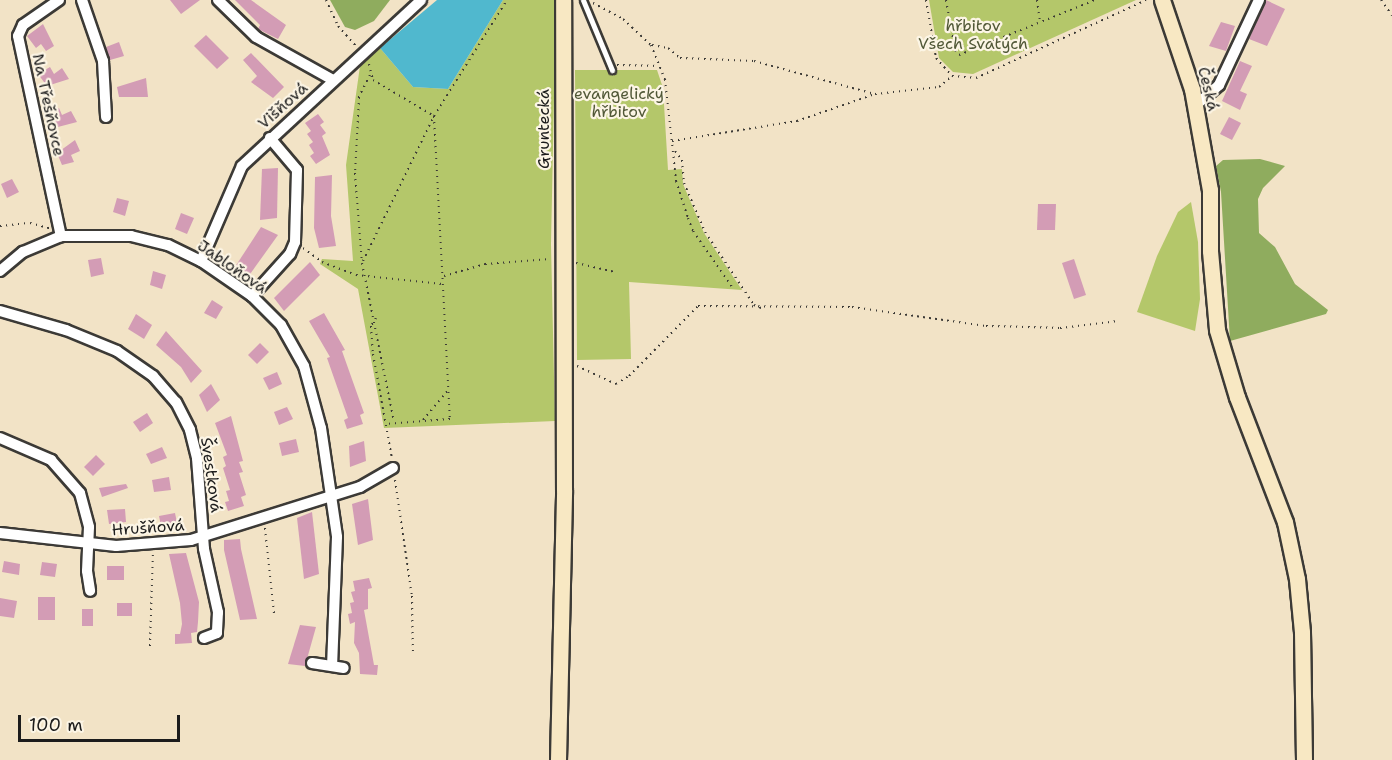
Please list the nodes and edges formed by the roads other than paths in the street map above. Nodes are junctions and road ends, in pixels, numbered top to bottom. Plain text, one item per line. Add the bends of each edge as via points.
1 (59, 0) edge
2 (82, 0) edge
3 (218, 0) edge
4 (422, 0) edge
5 (563, 0) edge
6 (583, 0) edge
7 (1162, 0) edge
8 (1259, 0) edge
9 (611, 67) road end
10 (333, 80) junction
11 (1195, 106) junction
12 (106, 117) dead end
13 (270, 138) junction
14 (62, 236) junction
15 (201, 261) junction
16 (0, 271) edge
17 (252, 296) junction
18 (0, 311) edge
19 (0, 438) edge
20 (393, 468) road end
21 (330, 496) junction
22 (0, 533) edge
23 (204, 538) junction
24 (89, 544) junction
25 (90, 591) dead end
26 (204, 638) dead end
27 (312, 663) dead end
28 (332, 666) junction
29 (344, 668) dead end
30 (558, 760) edge
31 (1304, 760) edge

1 - 14 street, Na Třešňovce via 23,25 18,36
2 - 12 street via 103,61
3 - 10 street via 256,37
4 - 10 street, Višňová
5 - 30 street, Gruntecká
6 - 9 lane
7 - 11 street, Česká
8 - 11 street via 1220,85
10 - 13 street, Višňová
11 - 31 street, Česká via 1210,190 1210,251 1217,330 1285,522 1297,579
13 - 15 street, Višňová via 236,176
13 - 17 street via 297,170 294,245
14 - 15 street, Jabloňová via 131,236 168,245
14 - 16 street, Jabloňová via 23,252
15 - 17 street, Jabloňová
17 - 21 street, Jabloňová via 288,334 304,366 321,428
18 - 23 street, Švestková via 100,343 132,360 167,390 182,412 194,444
19 - 24 street via 43,455 69,478 86,509
20 - 21 street, Hrušňová via 360,487
21 - 23 street, Hrušňová
21 - 28 street, Jabloňová via 337,537
22 - 24 street, Hrušňová
23 - 24 street, Hrušňová via 153,546
23 - 26 street, Švestková via 219,621 217,633
24 - 25 street
27 - 28 street
28 - 29 street

